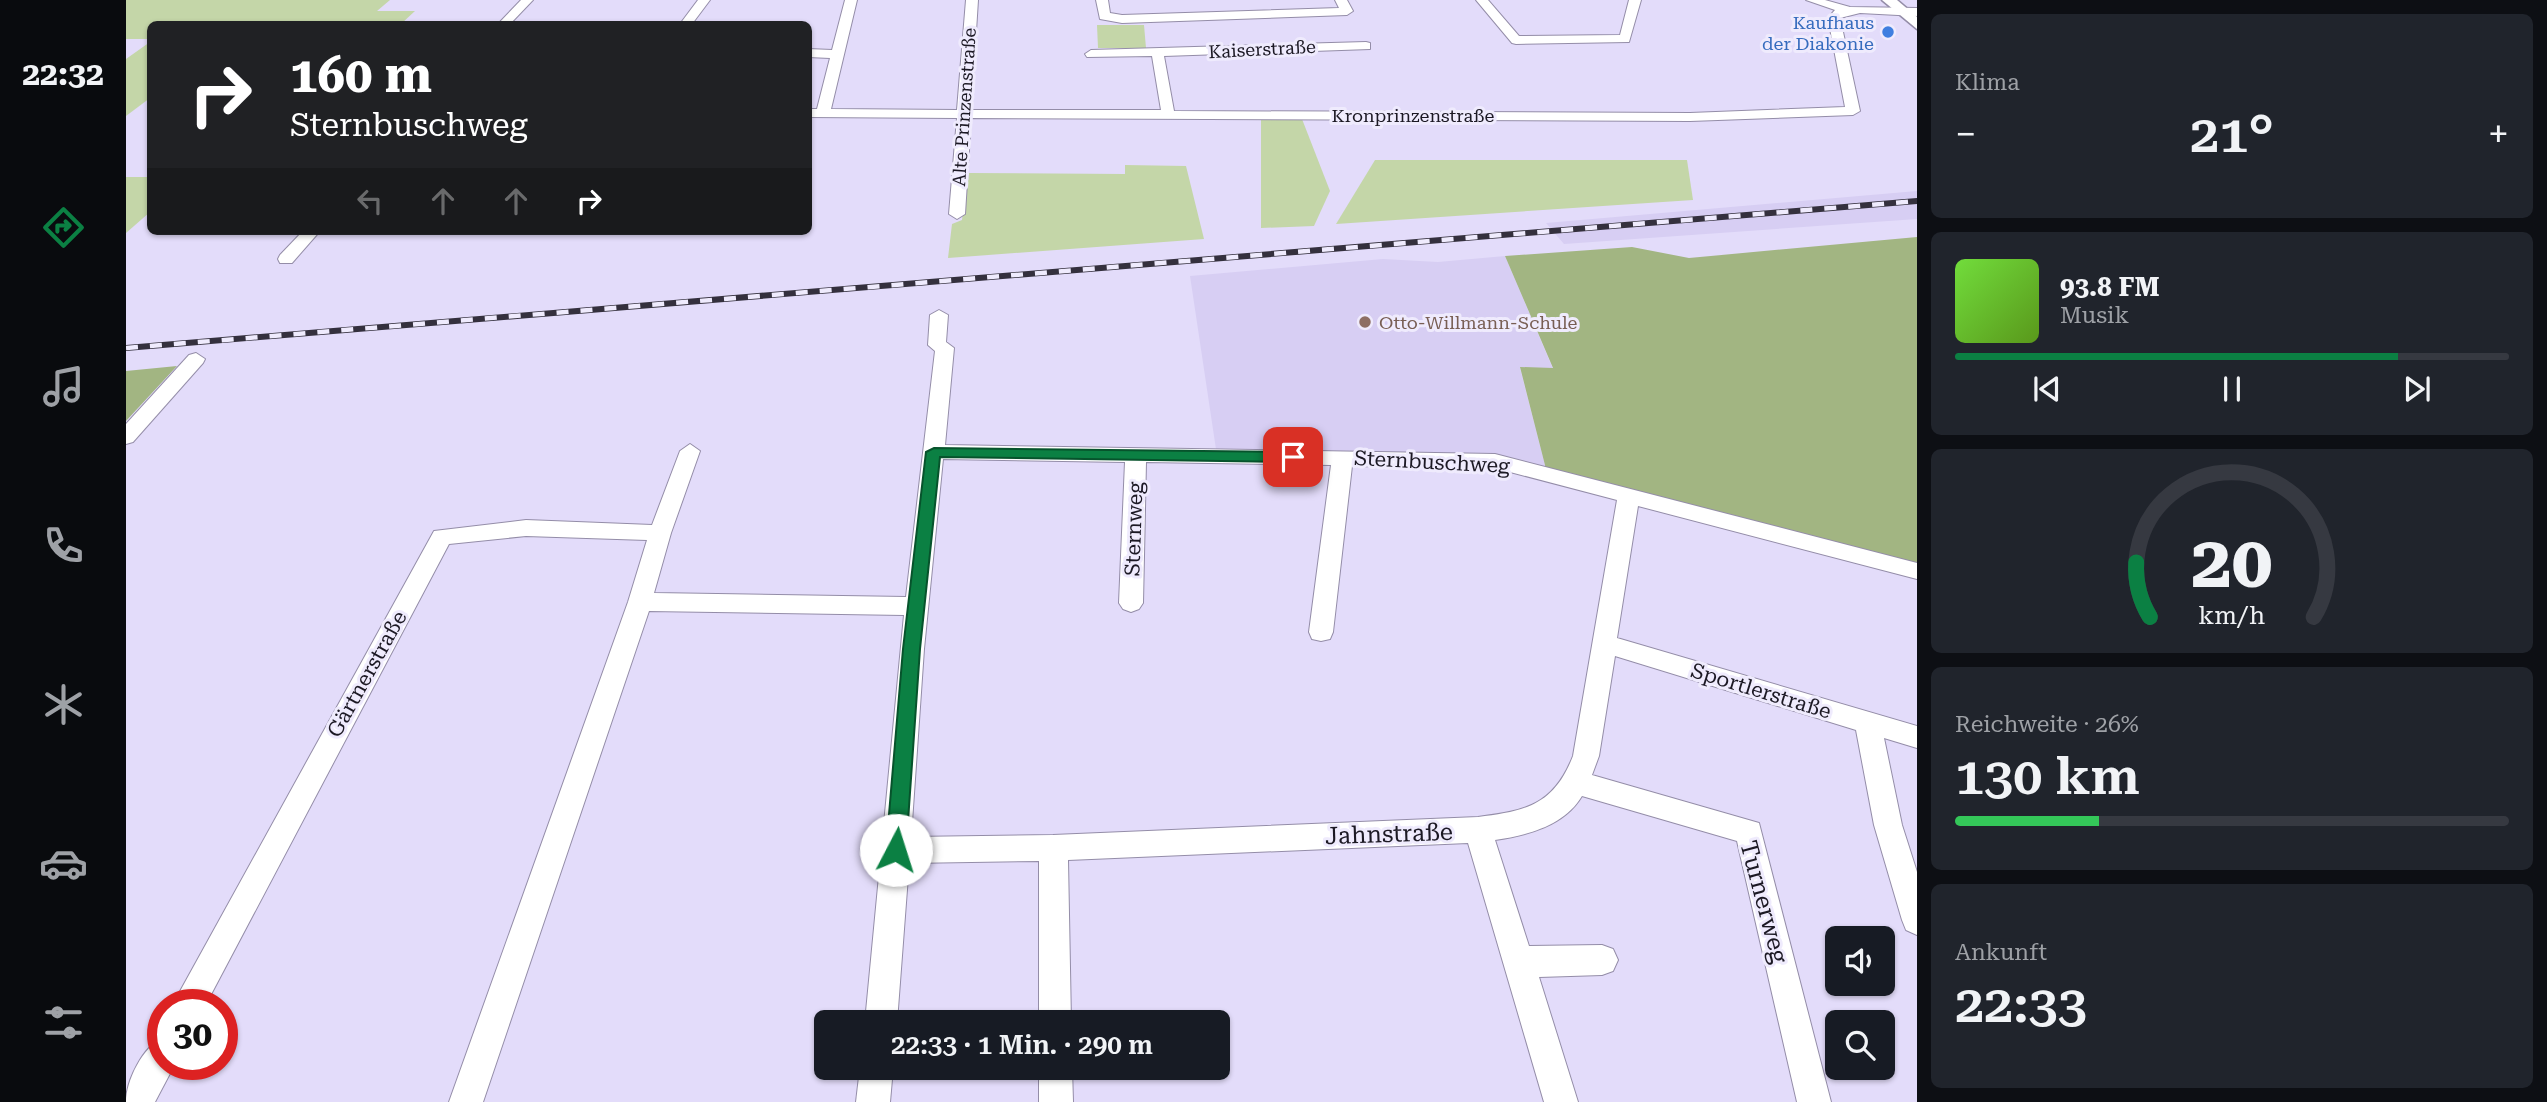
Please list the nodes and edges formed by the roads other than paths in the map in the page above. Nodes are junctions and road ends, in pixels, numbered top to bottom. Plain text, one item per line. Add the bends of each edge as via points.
1 (527, 0) edge
2 (704, 0) edge
3 (851, 0) edge
4 (972, 0) edge
5 (1102, 0) edge
6 (1341, 0) edge
7 (1482, 0) edge
8 (1635, 0) edge
9 (1812, 0) edge
10 (1888, 0) edge
11 (1848, 10) junction
12 (1901, 10) junction
13 (1917, 12) edge
14 (507, 21) edge
15 (688, 21) edge
16 (1917, 25) edge
17 (1366, 46) dead end
18 (812, 53) edge
19 (838, 54) junction
20 (1091, 54) dead end
21 (1158, 55) junction
22 (816, 113) edge
23 (962, 113) junction
24 (1168, 113) junction
25 (957, 214) dead end
26 (308, 235) edge
27 (286, 259) dead end
28 (939, 315) dead end
29 (196, 359) dead end
30 (126, 438) edge
31 (690, 451) dead end
32 (934, 452) junction
33 (1136, 455) junction
34 (1343, 457) junction
35 (1628, 497) junction
36 (660, 533) junction
37 (1917, 571) edge
38 (640, 602) junction
39 (1132, 603) dead end
40 (916, 606) junction
41 (1321, 632) dead end
42 (1605, 644) junction
43 (1868, 724) junction
44 (1917, 737) edge
45 (1578, 783) junction
46 (1478, 830) junction
47 (1054, 848) junction
48 (896, 850) junction
49 (1917, 920) edge
50 (1602, 960) dead end
51 (1518, 962) junction
52 (197, 989) edge
53 (882, 1010) edge
54 (1055, 1010) edge
55 (149, 1080) edge
56 (876, 1080) edge
57 (1056, 1080) edge
58 (137, 1102) edge
59 (466, 1102) edge
60 (873, 1102) edge
61 (1056, 1102) edge
62 (1561, 1102) edge
63 (1814, 1102) edge

1 - 14 street
2 - 15 street
3 - 19 street
4 - 23 street, Alte Prinzenstraße
5 - 6 street via 1104,16 1122,19 1347,11
7 - 8 street via 1516,40 1620,40 1625,38
9 - 11 street
10 - 12 street
11 - 12 street
11 - 24 street, Kronprinzenstraße via 1834,18 1853,111 1689,117
12 - 13 street
12 - 16 street
17 - 21 street, Kaiserstraße
18 - 19 street
19 - 22 street
20 - 21 street, Kaiserstraße
21 - 24 street
22 - 23 street, Kronprinzenstraße
23 - 24 street, Kronprinzenstraße
23 - 25 street, Alte Prinzenstraße
26 - 27 street
28 - 32 street via 937,345 945,348
29 - 30 street
31 - 36 street
32 - 33 street, Sternbuschweg
32 - 40 street
33 - 34 street, Sternbuschweg
33 - 39 street, Sternweg
34 - 35 street, Sternbuschweg via 1495,461
34 - 41 street
35 - 37 street, Sternbuschweg
35 - 42 street, Jahnstraße
36 - 38 street
36 - 52 street, Gärtnerstraße via 526,528 442,537
38 - 40 street
38 - 59 street
40 - 48 street
42 - 43 street, Sportlerstraße
42 - 45 street, Jahnstraße
43 - 44 street, Sportlerstraße
43 - 49 street via 1888,825
45 - 46 street, Jahnstraße via 1552,811 1509,826
45 - 63 street, Turnerweg via 1749,832
46 - 47 street, Jahnstraße
46 - 51 street
47 - 48 street, Jahnstraße
47 - 54 street
48 - 53 street
50 - 51 street
51 - 62 street
55 - 58 street
56 - 60 street
57 - 61 street

